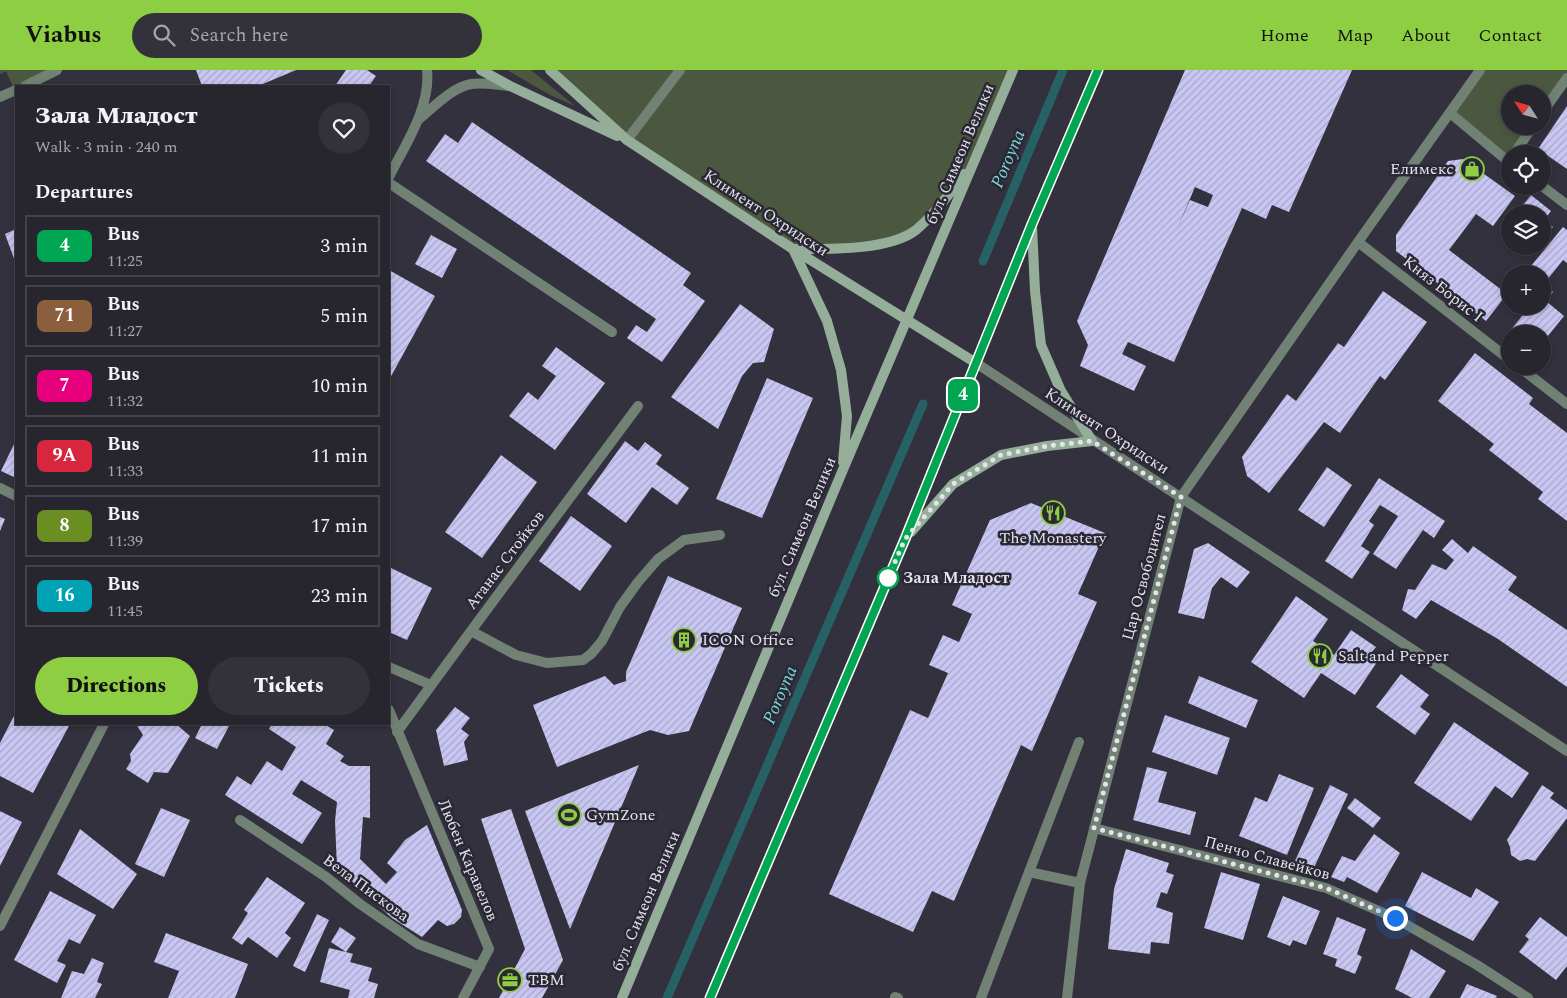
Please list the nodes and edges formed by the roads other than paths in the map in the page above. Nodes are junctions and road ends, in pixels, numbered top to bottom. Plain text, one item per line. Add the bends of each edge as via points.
1 (57, 70) edge
2 (427, 70) edge
3 (481, 70) edge
4 (550, 70) edge
5 (680, 70) edge
6 (1013, 70) edge
7 (1098, 70) edge
8 (1480, 70) edge
9 (1567, 78) edge
10 (27, 85) edge
11 (510, 86) junction
12 (15, 90) edge
13 (0, 98) edge
14 (1551, 100) edge
15 (1450, 113) junction
16 (419, 119) junction
17 (627, 140) junction
18 (1501, 151) edge
19 (972, 164) junction
20 (390, 175) edge
21 (390, 184) edge
22 (1551, 193) edge
23 (1567, 205) edge
24 (1032, 224) junction
25 (1358, 242) junction
26 (793, 249) junction
27 (906, 319) junction
28 (612, 332) dead end
29 (1501, 353) edge
30 (976, 363) junction
31 (1530, 375) edge
32 (1567, 404) edge
33 (638, 406) dead end
34 (1092, 441) junction
35 (842, 472) junction
36 (0, 488) edge
37 (15, 496) edge
38 (1181, 497) junction
39 (720, 535) dead end
40 (905, 539) junction
41 (470, 631) junction
42 (390, 667) edge
43 (431, 685) junction
44 (390, 713) edge
45 (103, 725) edge
46 (397, 732) junction
47 (1079, 742) dead end
48 (1567, 751) edge
49 (240, 820) dead end
50 (1094, 828) junction
51 (1029, 872) junction
52 (1080, 883) junction
53 (0, 926) edge
54 (480, 967) junction
55 (463, 998) edge
56 (622, 998) edge
57 (710, 998) edge
58 (981, 998) edge
59 (1067, 998) edge
60 (1528, 998) edge

1 - 10 street
2 - 16 street via 428,80
3 - 11 main road, Климент Охридски
4 - 17 main road, Климент Охридски
5 - 17 street
6 - 19 main road, бул. Симеон Велики
7 - 24 main road
8 - 15 street, Цар Освободител
9 - 14 street
11 - 16 street via 469,85 452,92
11 - 17 main road, Климент Охридски
12 - 13 street
15 - 18 street
15 - 25 street, Цар Освободител
16 - 20 street
17 - 26 main road, Климент Охридски
19 - 26 main road via 931,216 914,231 891,241 849,250
19 - 27 main road, бул. Симеон Велики
21 - 28 street
22 - 23 street
24 - 30 main road
24 - 34 main road via 1041,345 1061,391
25 - 29 street, Княз Борис I
25 - 38 street, Цар Освободител
26 - 27 main road, Климент Охридски
26 - 35 main road via 827,321 841,370 847,416
27 - 30 main road, Климент Охридски
27 - 35 main road, бул. Симеон Велики
30 - 34 street, Климент Охридски
30 - 40 main road
31 - 32 street
33 - 41 street, Атанас Стойков
34 - 38 street, Климент Охридски
34 - 40 main road via 1001,455 953,484
35 - 56 main road, бул. Симеон Велики
36 - 37 street
38 - 48 street, Климент Охридски
38 - 50 street, Цар Освободител
39 - 41 street via 684,540 658,559 620,606 602,640 583,660 547,663 516,655
40 - 57 main road
41 - 43 street, Атанас Стойков
42 - 43 street
43 - 46 street, Атанас Стойков
44 - 46 street, Любен Каравелов
45 - 53 street
46 - 54 street, Любен Каравелов via 489,949
47 - 51 street
49 - 54 street, Вела Пискова via 418,944
50 - 52 street, Цар Освободител
50 - 60 street, Пенчо Славейков via 1326,888 1395,918
51 - 52 street
51 - 58 street
52 - 59 street, Цар Освободител
54 - 55 street, Любен Каравелов

